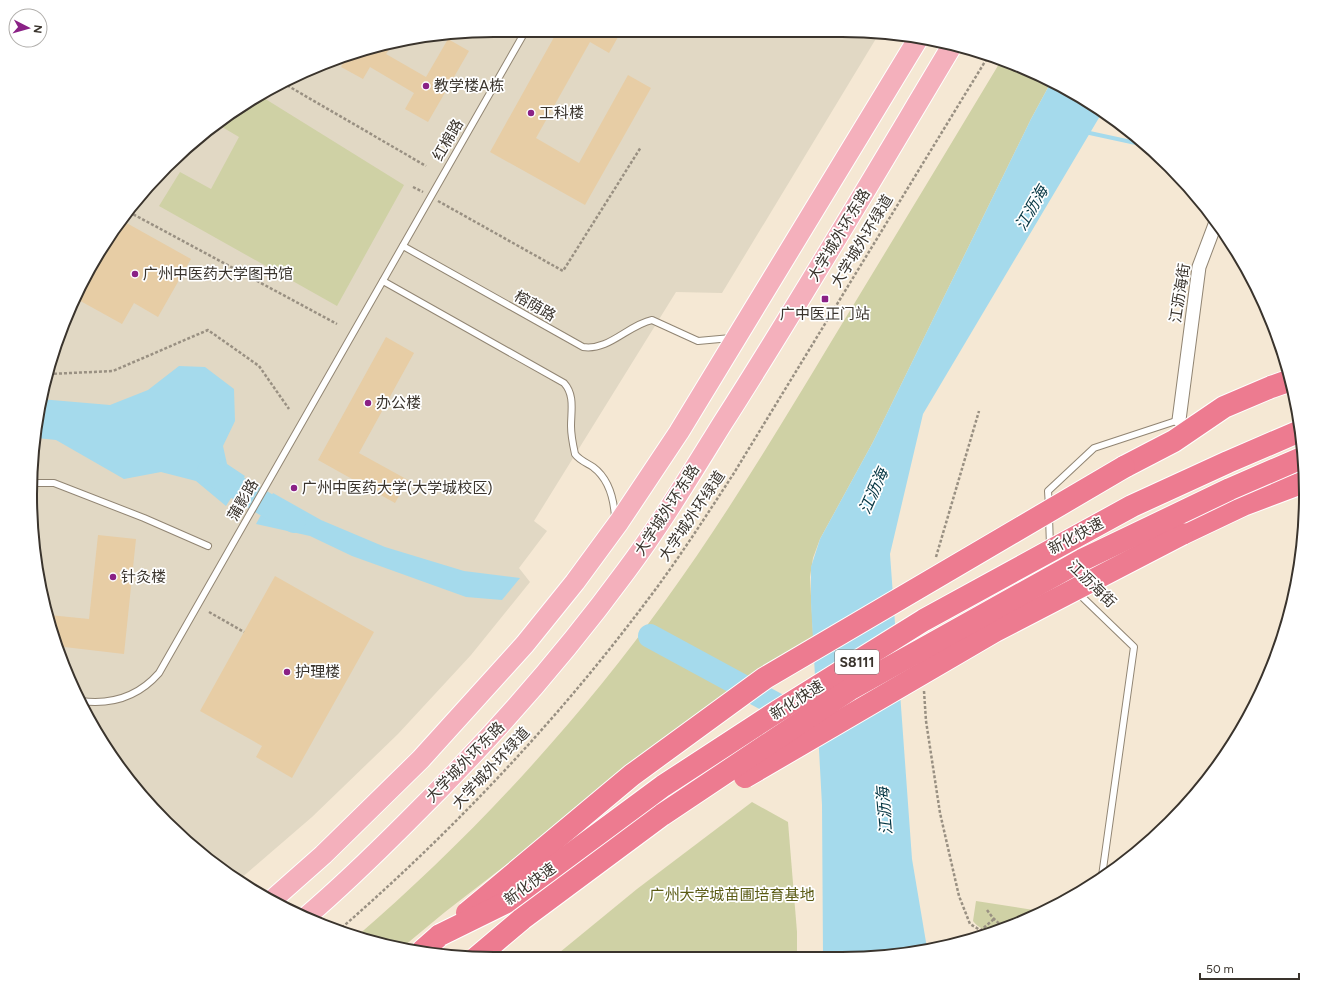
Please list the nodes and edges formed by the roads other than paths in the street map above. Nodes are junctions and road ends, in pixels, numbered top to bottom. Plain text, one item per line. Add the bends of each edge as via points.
1 (522, 37) edge
2 (915, 43) edge
3 (949, 50) edge
4 (1214, 229) edge
5 (403, 246) junction
6 (393, 264) joint
7 (383, 281) junction
8 (737, 336) junction
9 (1284, 382) edge
10 (1179, 420) joint
11 (1295, 433) edge
12 (1297, 460) edge
13 (37, 483) edge
14 (1299, 484) edge
15 (615, 528) junction
16 (208, 546) dead end
17 (1050, 558) dead end
18 (1050, 566) dead end
19 (1061, 576) dead end
20 (1067, 582) dead end
21 (86, 701) edge
22 (1103, 870) edge
23 (276, 897) edge
24 (310, 913) edge
25 (440, 935) junction
26 (427, 947) edge
27 (484, 952) edge
28 (489, 952) edge

1 - 5 lane, 红棉路
2 - 8 main road
3 - 24 main road, 大学城外环东路 via 668,512 611,591 560,656 446,783
4 - 10 street, 江沥海街 via 1200,267
5 - 6 lane, 红棉路
5 - 8 lane, 榕荫路 via 583,347 599,346 637,325 652,320 698,341
6 - 7 lane, 蒲影路
7 - 15 lane via 564,383 572,401 571,426 575,454 598,471 608,484 614,504
7 - 21 lane, 蒲影路 via 159,673 137,692 120,699 104,703
8 - 15 main road
9 - 25 highway, bridge via 1224,407 1174,441 1124,466 765,678 632,775
10 - 17 lane, 江沥海街 via 1094,448 1048,491
11 - 25 highway, 新化快速 / S8111, bridge via 1132,506 924,620 663,786 505,903
12 - 27 highway, 新化快速 / S8111, bridge via 1082,560 849,690 662,815 522,919
13 - 16 lane via 54,483
14 - 28 highway, bridge via 1243,505 1109,570 939,662 695,806
15 - 23 main road via 542,624 472,705 371,809 308,870
18 - 19 lane, 江沥海街
20 - 22 lane, 江沥海街 via 1134,647
25 - 26 highway, 新化快速 / S8111

